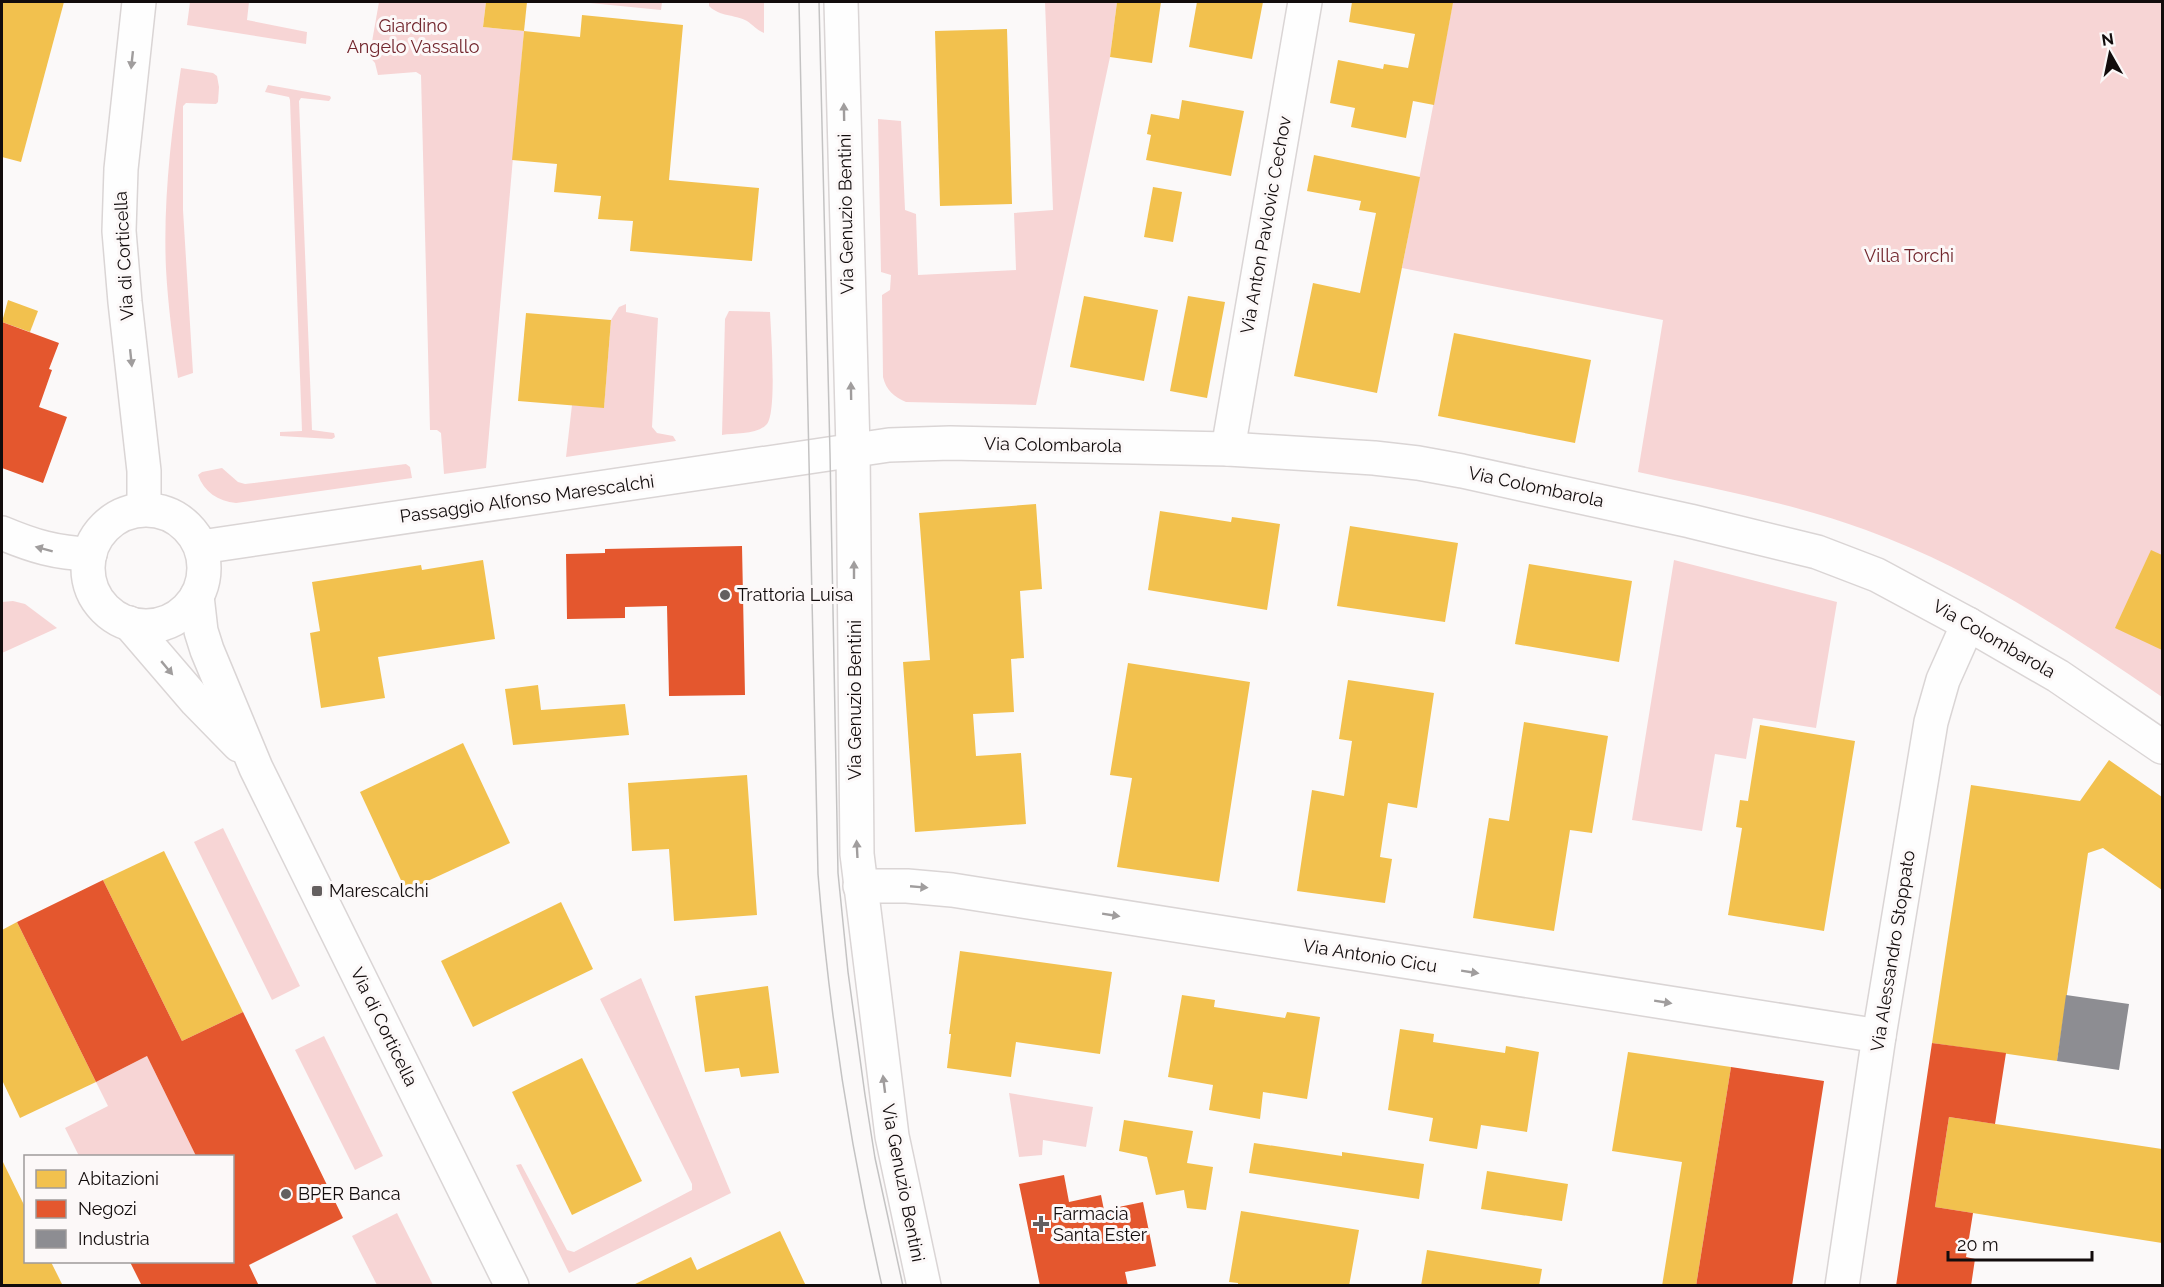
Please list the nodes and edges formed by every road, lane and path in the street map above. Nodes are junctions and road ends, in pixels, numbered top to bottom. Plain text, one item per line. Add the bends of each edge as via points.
1 (139, 2) edge
2 (841, 2) edge
3 (1305, 2) edge
4 (1228, 448) junction
5 (853, 449) junction
6 (144, 510) junction
7 (2, 533) edge
8 (201, 547) junction
9 (90, 555) junction
10 (197, 596) junction
11 (129, 623) junction
12 (1968, 624) junction
13 (2163, 747) edge
14 (256, 768) junction
15 (860, 886) junction
16 (1879, 1036) junction
17 (512, 1286) edge
18 (924, 1286) edge
19 (1842, 1286) edge

1 -> 6 street, Via di Corticella via 121,169 119,231 144,471
5 -> 2 street, Via Genuzio Bentini
3 - 4 street, Via Anton Pavlovic Cechov
4 - 5 street, Via Colombarola via 941,443
4 - 12 street, Via Colombarola via 1418,463 1690,521 1817,552 1904,588
5 - 8 street, Passaggio Alfonso Marescalchi
15 -> 5 street, Via Genuzio Bentini via 856,826
6 - 8 street via 169,514 180,521
6 - 9 street, Via di Corticella via 110,522 98,536
9 -> 7 street via 43,549
8 - 10 street, Via di Corticella via 204,569
9 - 11 street, Via di Corticella via 90,584 96,599 106,611
10 - 11 street via 189,608 165,622 139,626
10 - 14 street, Via di Corticella via 207,650
11 -> 14 street, Via di Corticella
12 - 13 street, Via Colombarola via 2058,676
12 - 16 street, Via Alessandro Stoppato via 1942,680 1933,711
14 - 17 street, Via di Corticella
15 -> 16 street, Via Antonio Cicu via 952,890
18 -> 15 street, Via Genuzio Bentini via 891,1136
16 - 19 street, Via Alessandro Stoppato

